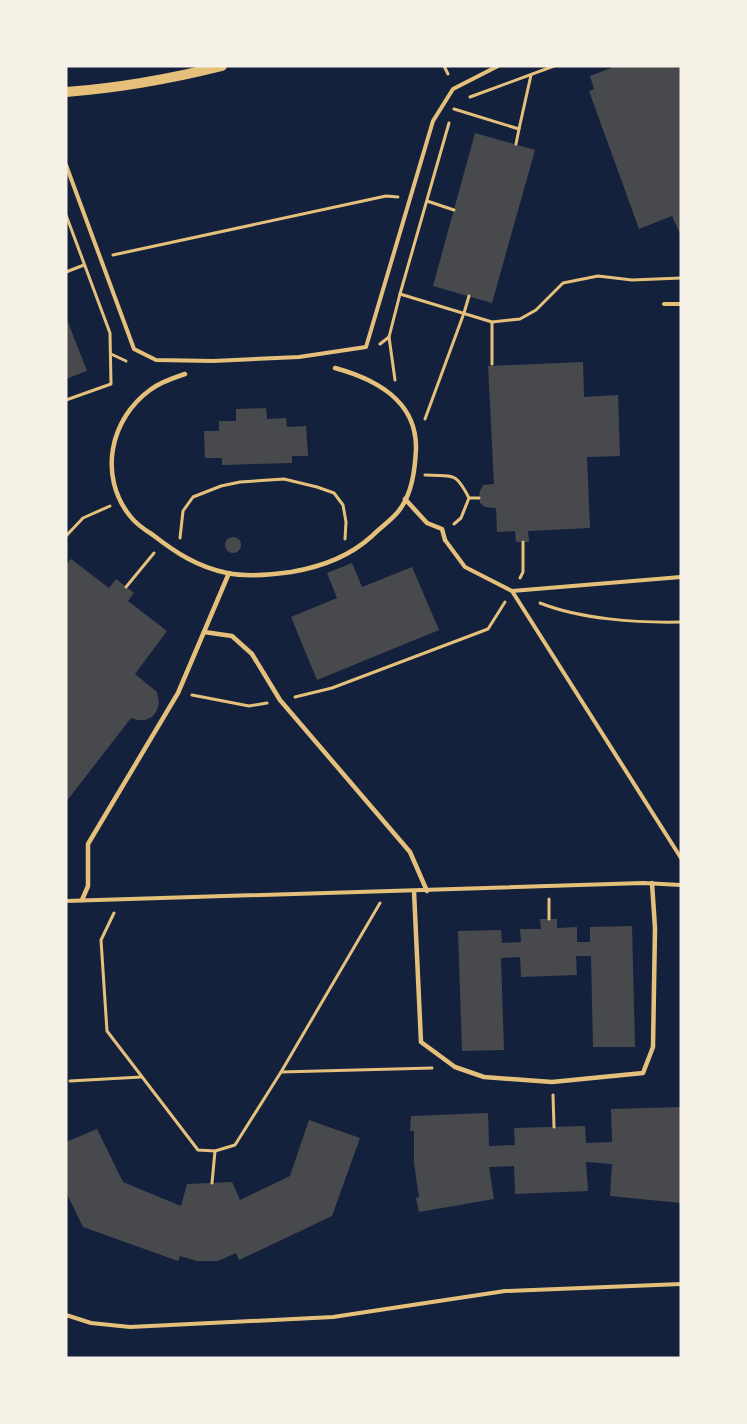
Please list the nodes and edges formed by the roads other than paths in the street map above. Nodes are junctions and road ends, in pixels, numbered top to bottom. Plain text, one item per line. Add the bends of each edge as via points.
1 (222, 66) edge
2 (498, 66) edge
3 (66, 92) edge
4 (66, 165) edge
5 (664, 304) dead end
6 (681, 304) edge
7 (335, 368) dead end
8 (185, 374) dead end
9 (405, 499) junction
10 (445, 540) joint
11 (229, 573) junction
12 (681, 577) edge
13 (512, 591) junction
14 (204, 632) junction
15 (681, 858) edge
16 (652, 883) junction
17 (681, 885) edge
18 (414, 891) junction
19 (427, 891) junction
20 (82, 900) junction
21 (66, 901) edge
22 (681, 1284) edge
23 (66, 1315) edge

1 - 3 main road via 133,85
2 - 4 lane via 453,89 433,122 366,348 299,357 213,361 156,360 134,349
5 - 6 lane
7 - 9 street via 373,381 387,390 405,410 415,434 416,447 414,474
8 - 11 street via 152,388 132,407 118,429 111,454 115,485 130,516 178,554 203,566
9 - 10 street via 427,523 442,529
9 - 11 street via 398,512 359,547 343,556 294,571 257,575
10 - 13 lane via 465,567
11 - 14 street
12 - 13 lane
13 - 15 lane
14 - 19 street via 232,636 252,654 280,700 410,852
14 - 20 street via 178,693 88,844 88,886
16 - 17 lane
16 - 18 street via 655,928 653,1047 643,1072 552,1082 484,1077 455,1067 421,1042
16 - 19 lane
18 - 19 lane
18 - 20 lane
20 - 21 lane
22 - 23 lane via 505,1291 323,1317 130,1327 91,1324

